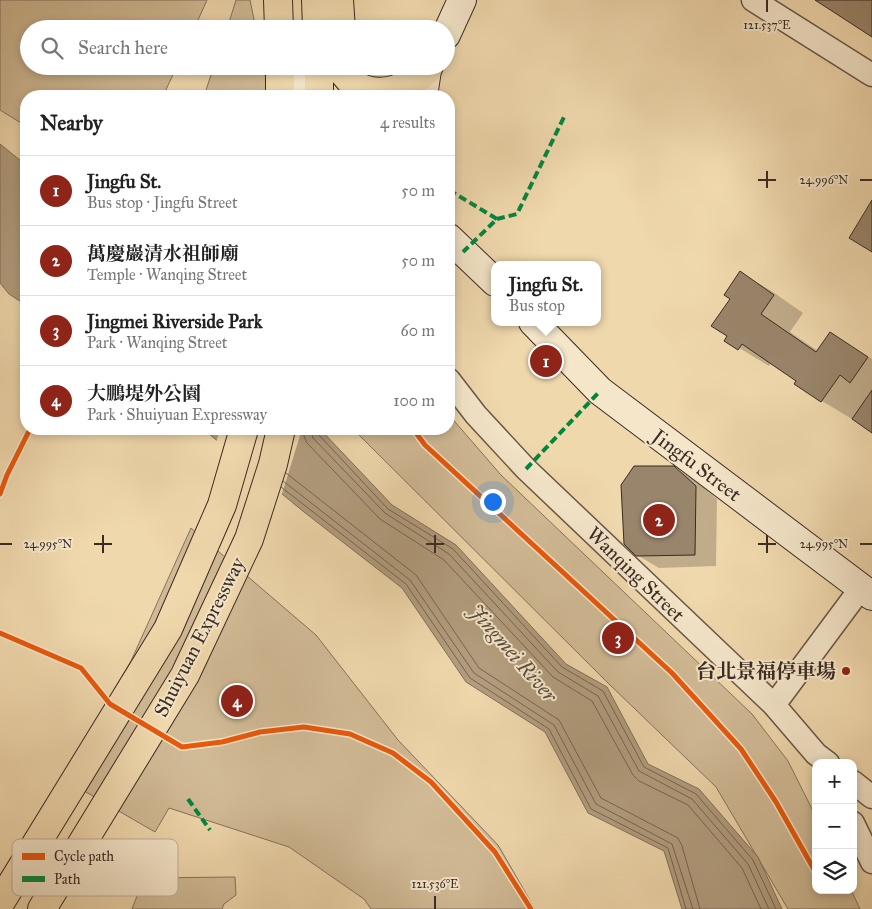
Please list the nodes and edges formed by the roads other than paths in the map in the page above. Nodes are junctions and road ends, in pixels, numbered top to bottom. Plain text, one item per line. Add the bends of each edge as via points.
1 (278, 0) edge
2 (290, 0) edge
3 (316, 0) edge
4 (462, 0) edge
5 (753, 0) edge
6 (279, 20) edge
7 (291, 20) edge
8 (334, 20) edge
9 (453, 20) edge
10 (280, 75) edge
11 (299, 75) edge
12 (336, 75) edge
13 (872, 75) edge
14 (426, 78) edge
15 (280, 90) edge
16 (303, 90) edge
17 (325, 90) edge
18 (369, 90) edge
19 (394, 90) edge
20 (455, 244) edge
21 (491, 278) edge
22 (537, 326) edge
23 (455, 388) edge
24 (242, 435) edge
25 (280, 435) edge
26 (867, 592) edge
27 (774, 705) junction
28 (821, 759) edge
29 (857, 785) edge
30 (872, 797) edge
31 (857, 831) edge
32 (39, 839) edge
33 (85, 839) edge
34 (872, 862) edge
35 (12, 883) edge
36 (50, 896) edge
37 (0, 903) edge
38 (42, 909) edge

1 - 6 highway
2 - 7 street
3 - 8 highway
4 - 9 street
5 - 13 street
10 - 15 highway
11 - 16 street
12 - 17 highway
12 - 18 highway
14 - 19 highway
20 - 21 street
22 - 26 street, Jingfu Street via 606,396
23 - 27 street, Wanqing Street via 526,469
24 - 32 highway, Shuiyuan Expressway via 222,505 168,629
25 - 33 highway, Shuiyuan Expressway via 249,539 185,675
26 - 27 street
27 - 28 street, Wanqing Street
29 - 30 street
31 - 34 street
35 - 37 highway, Shuiyuan Expressway
36 - 38 highway, Shuiyuan Expressway

